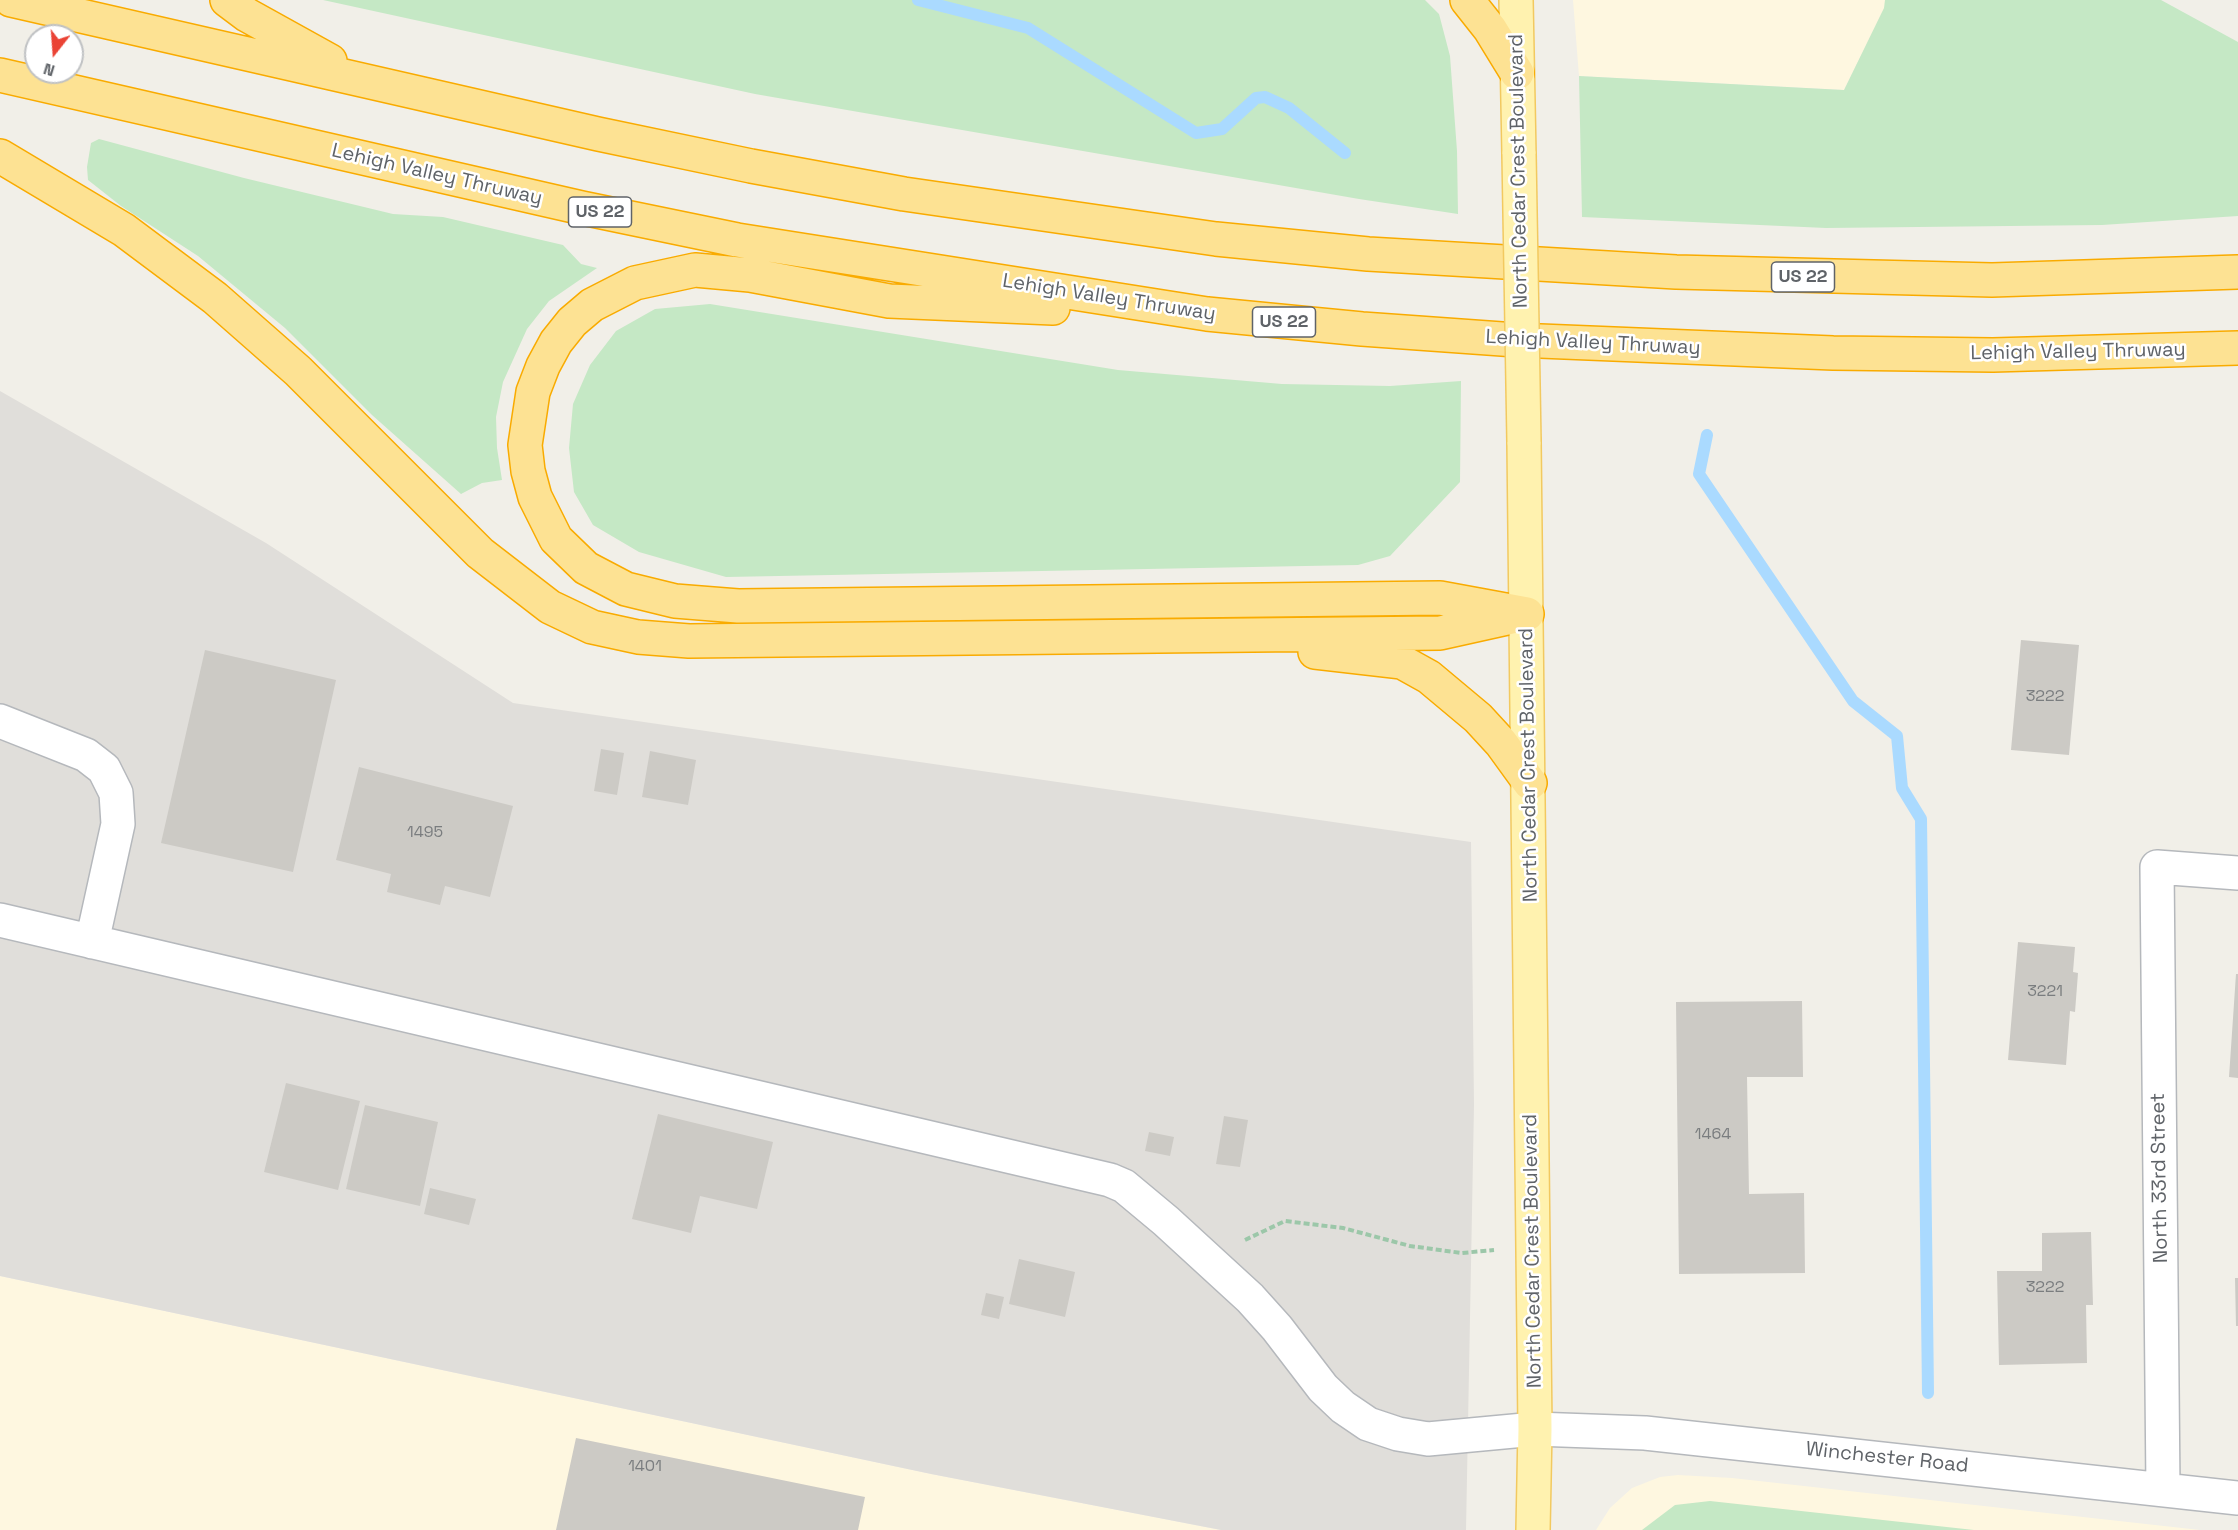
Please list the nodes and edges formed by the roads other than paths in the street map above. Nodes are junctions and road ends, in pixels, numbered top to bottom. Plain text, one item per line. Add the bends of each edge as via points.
1 (11, 0) edge
2 (226, 0) edge
3 (1467, 0) edge
4 (1516, 0) edge
5 (1518, 73) junction
6 (0, 75) edge
7 (366, 81) junction
8 (0, 156) edge
9 (2238, 272) edge
10 (1207, 314) junction
11 (2238, 348) edge
12 (1527, 614) junction
13 (1170, 636) junction
14 (0, 722) edge
15 (1530, 783) junction
16 (2238, 873) edge
17 (0, 920) edge
18 (92, 942) junction
19 (1535, 1429) junction
20 (2163, 1489) junction
21 (2238, 1498) edge
22 (1533, 1530) edge

1 - 7 highway, US 22
2 - 7 highway
3 - 5 highway
4 - 5 main road, North Cedar Crest Boulevard
5 - 12 main road, North Cedar Crest Boulevard, bridge
6 - 10 highway, Lehigh Valley Thruway / US 22 via 737,240
7 - 9 highway, US 22 via 763,168 1039,215 1227,240 1521,264 1835,278 1992,280
8 - 13 highway via 124,230 215,298 298,371 480,553 550,607 592,627 638,637 689,641
10 - 11 highway, Lehigh Valley Thruway / US 22 via 1516,340 1833,353 1993,355
10 - 12 highway via 889,301 750,275 695,270 663,275 634,283 592,305 556,342 533,392 525,445 528,471 544,520 570,554 586,568 627,589 675,601 748,606 1440,598
12 - 13 highway via 1440,633
12 - 15 main road, North Cedar Crest Boulevard
13 - 15 highway via 1402,662 1429,677 1478,718
14 - 18 street via 86,755 104,769 116,793 118,824
15 - 19 main road, North Cedar Crest Boulevard
16 - 20 street, North 33rd Street via 2157,867
17 - 18 street, Winchester Road
18 - 19 street, Winchester Road via 1110,1180 1124,1186 1217,1267 1277,1328 1323,1388 1368,1424 1428,1439
19 - 20 street, Winchester Road via 1645,1433
19 - 22 main road, North Cedar Crest Boulevard
20 - 21 street, Winchester Road

